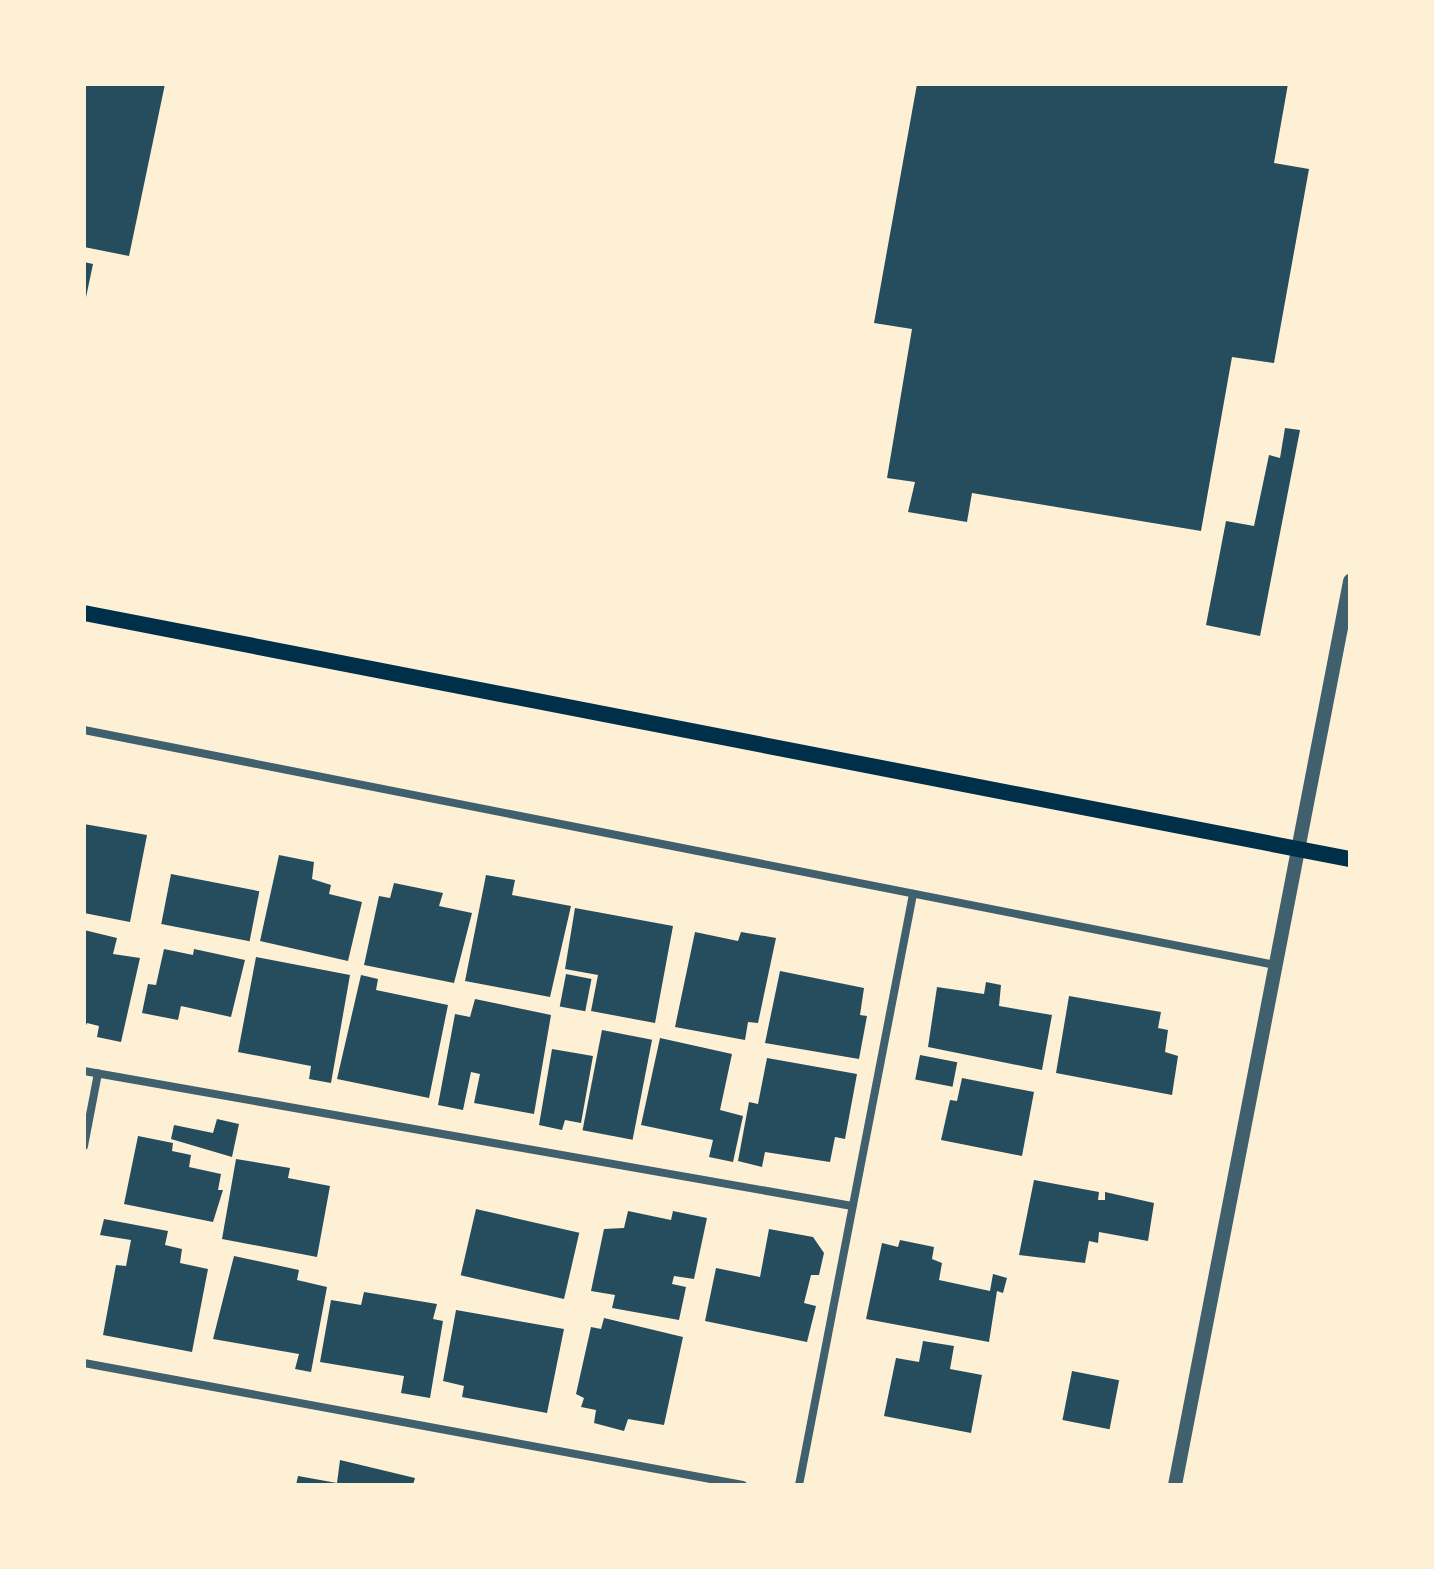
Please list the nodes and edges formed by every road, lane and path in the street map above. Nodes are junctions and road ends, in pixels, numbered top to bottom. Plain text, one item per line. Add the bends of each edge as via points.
1 (1350, 581) edge
2 (84, 613) edge
3 (84, 730) edge
4 (1297, 848) junction
5 (1350, 859) edge
6 (913, 894) junction
7 (1275, 965) junction
8 (84, 1071) edge
9 (98, 1073) junction
10 (84, 1146) edge
11 (852, 1206) junction
12 (84, 1363) edge
13 (743, 1485) edge
14 (799, 1485) edge
15 (1175, 1485) edge

1 - 4 street
2 - 4 main road
3 - 6 street
4 - 5 main road
4 - 7 street
6 - 7 street
6 - 11 street
7 - 15 street
8 - 9 street
9 - 10 street
9 - 11 street
11 - 14 street
12 - 13 street

